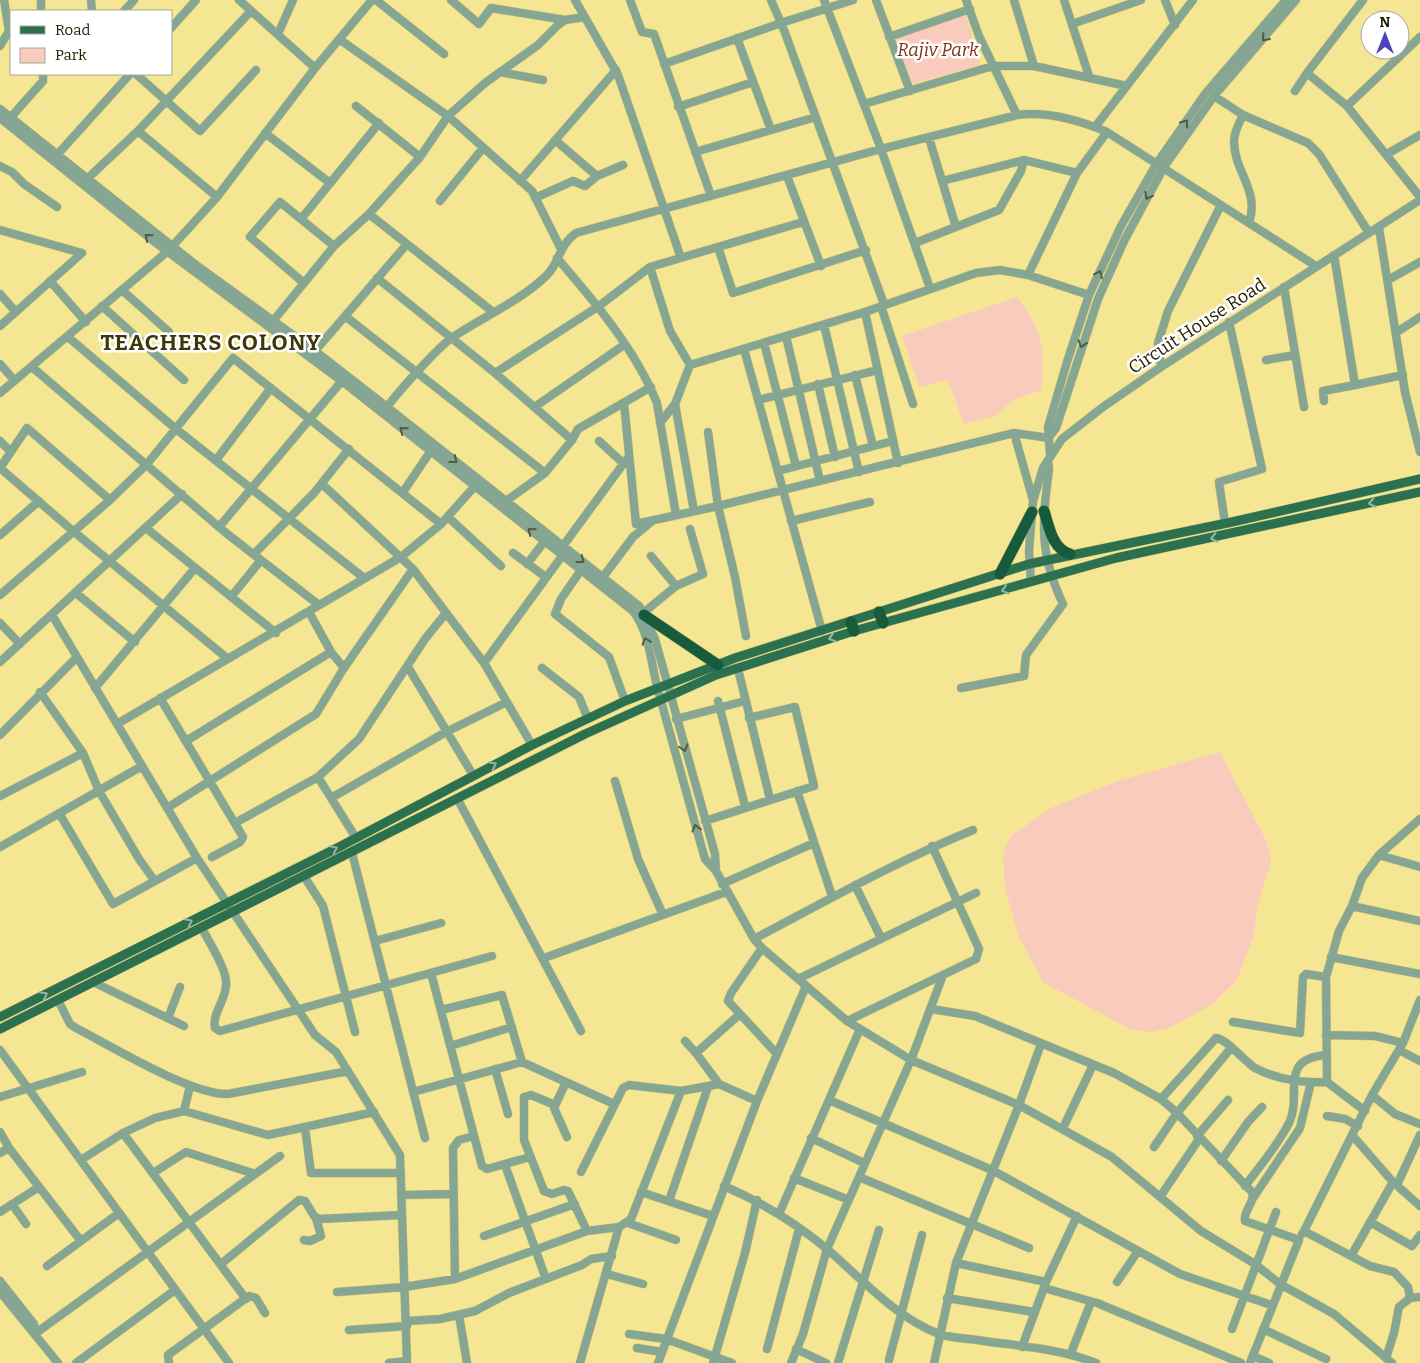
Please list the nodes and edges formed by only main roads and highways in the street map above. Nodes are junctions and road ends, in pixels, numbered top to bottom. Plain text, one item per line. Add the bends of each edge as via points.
1 (1420, 479) edge
2 (1420, 492) edge
3 (1070, 554) junction
4 (1000, 574) junction
5 (644, 614) road end
6 (881, 618) junction
7 (852, 626) junction
8 (718, 665) junction
9 (0, 1016) edge
10 (0, 1029) edge

1 - 3 main road
2 -> 6 main road via 1116,558
3 - 4 main road
3 - 4 highway via 1054,541 1036,508
4 - 6 main road
5 - 8 highway
6 - 7 main road
7 - 8 main road via 822,631
7 -> 10 main road via 665,697 457,798
9 -> 8 main road via 356,838 532,745 625,701

